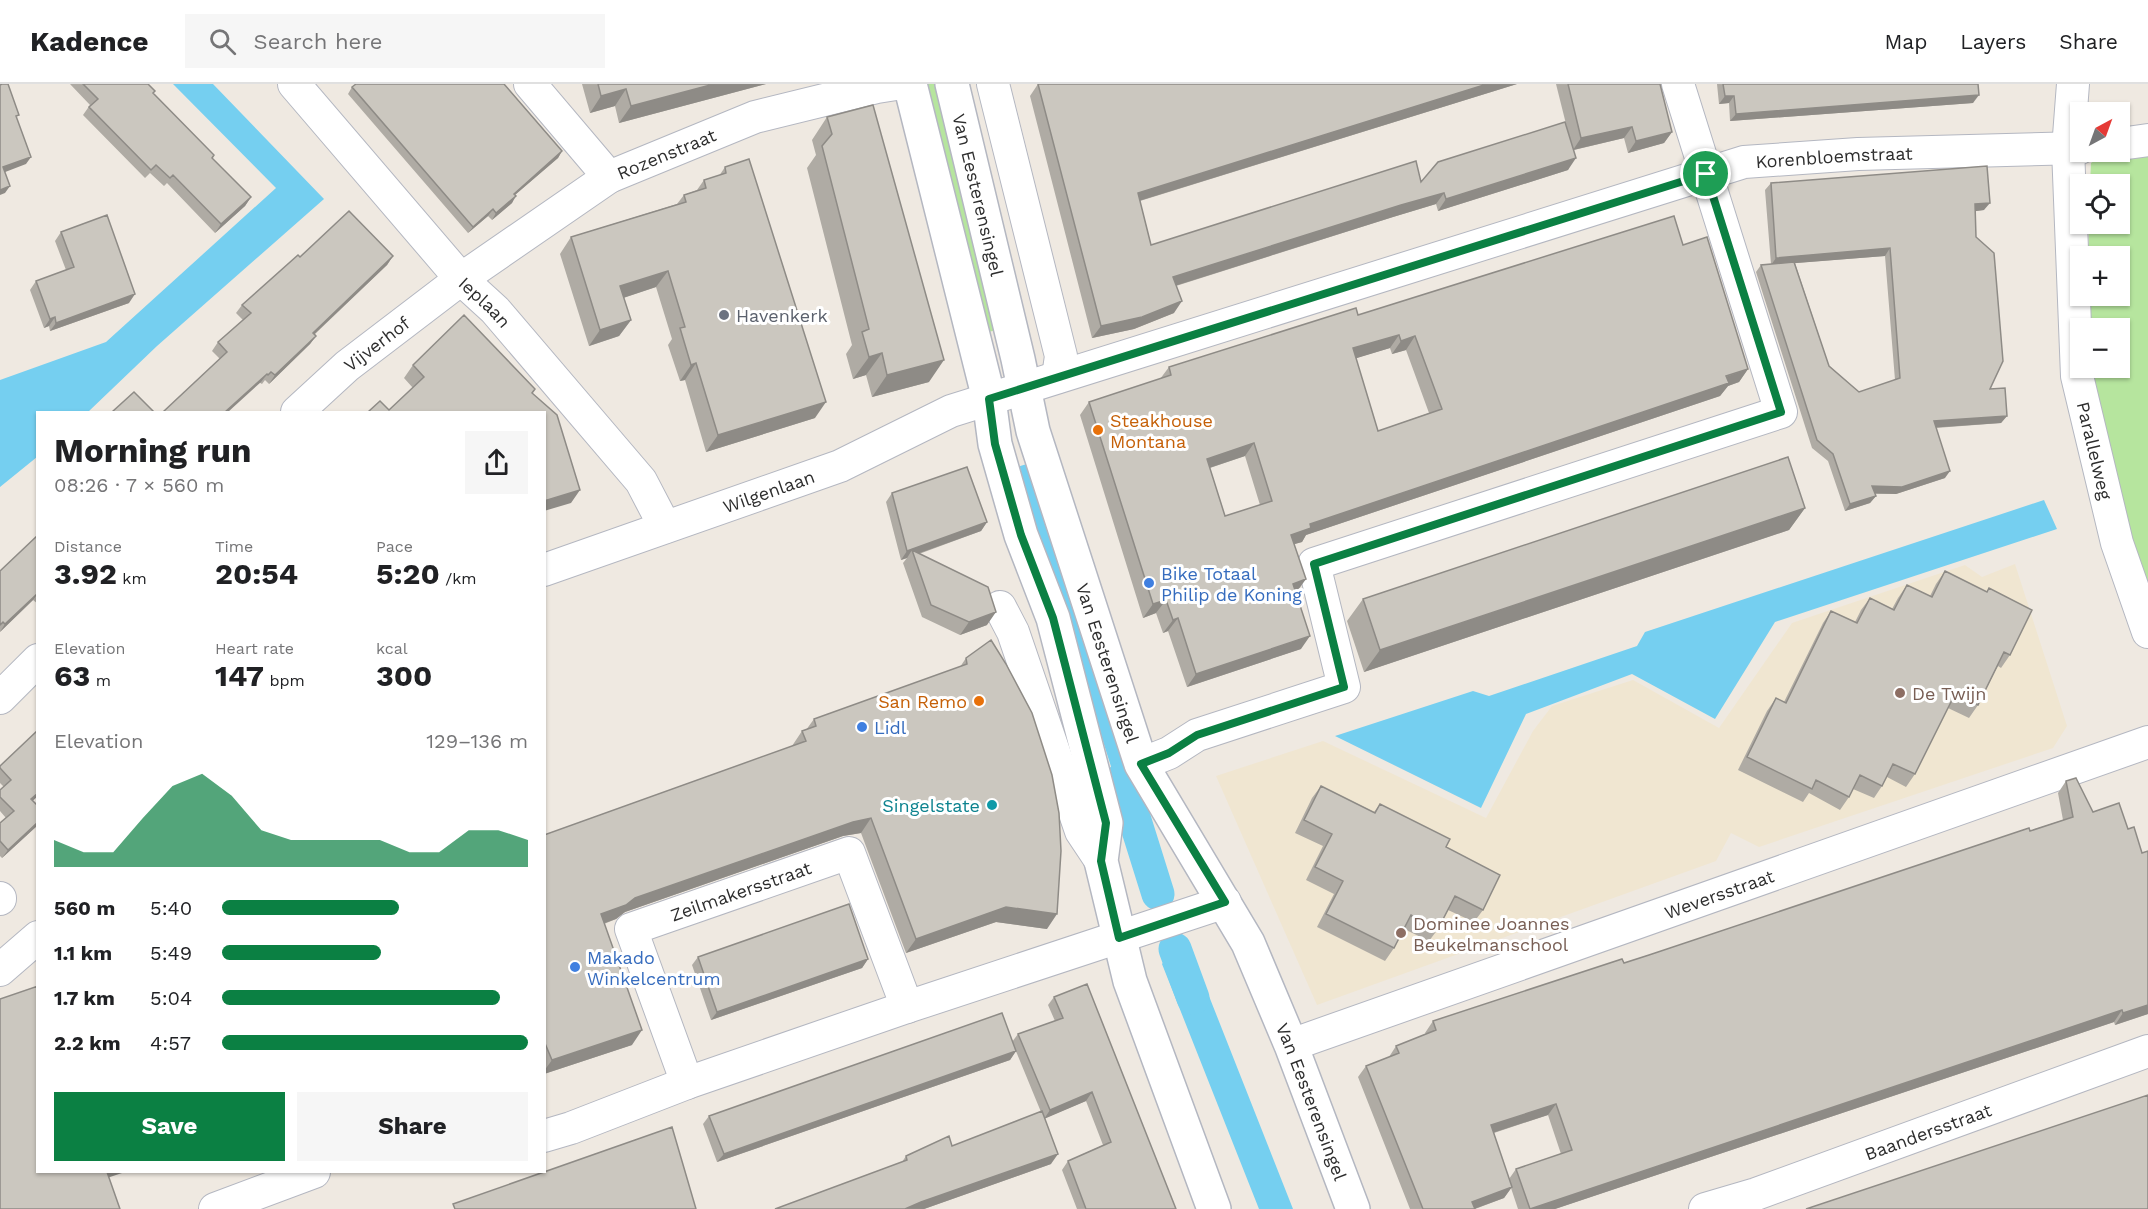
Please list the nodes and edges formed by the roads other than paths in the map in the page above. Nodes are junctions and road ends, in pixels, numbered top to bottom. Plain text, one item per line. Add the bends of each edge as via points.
1 (530, 84) edge
2 (896, 84) edge
3 (910, 84) edge
4 (952, 84) edge
5 (993, 84) edge
6 (1678, 84) edge
7 (2073, 84) edge
8 (297, 85) edge
9 (2073, 102) edge
10 (2148, 140) edge
11 (2130, 143) edge
12 (2070, 148) edge
13 (2074, 162) edge
14 (1706, 174) junction
15 (609, 177) junction
16 (462, 279) junction
17 (1058, 377) junction
18 (1024, 389) junction
19 (989, 399) junction
20 (298, 411) edge
21 (665, 527) junction
22 (546, 569) edge
23 (1000, 607) dead end
24 (2148, 632) edge
25 (36, 662) edge
26 (0, 698) edge
27 (2148, 742) edge
28 (1141, 764) junction
29 (1101, 861) junction
30 (1225, 902) junction
31 (1119, 938) junction
32 (36, 939) edge
33 (0, 970) edge
34 (907, 1007) junction
35 (1291, 1045) junction
36 (2148, 1051) edge
37 (687, 1083) junction
38 (546, 1135) edge
39 (312, 1173) edge
40 (269, 1199) edge
41 (215, 1209) edge
42 (1214, 1209) edge
43 (1353, 1209) edge
44 (1705, 1209) edge

1 - 15 street
2 - 15 street, Rozenstraat via 755,117
3 - 19 street
4 - 18 street, Van Eesterensingel
5 - 17 street via 1061,356
6 - 14 street
7 - 9 street, Parallelweg
8 - 16 street, Ieplaan
10 - 11 street
12 - 14 street, Korenbloemstraat via 1858,154 1744,162
13 - 24 street, Parallelweg via 2078,376 2117,543
14 - 17 street, Korenbloemstraat
14 - 28 street via 1781,412 1314,564 1344,687 1197,735 1169,753
15 - 16 street, Rozenstraat
16 - 20 street, Vijverhof via 347,366
16 - 21 street, Ieplaan via 495,310 641,481
17 - 18 street, Korenbloemstraat
18 - 19 street, Korenbloemstraat
18 - 28 street, Van Eesterensingel via 1033,431
19 - 21 street, Wilgenlaan via 951,411 840,466
19 - 29 street via 995,444 1021,535 1053,618 1106,823
21 - 22 street, Wilgenlaan
23 - 29 street via 1013,632 1081,831
25 - 26 street
27 - 35 street, Weversstraat
28 - 30 street, Van Eesterensingel
29 - 31 street
30 - 31 street
30 - 35 street, Van Eesterensingel via 1248,943
31 - 34 street
31 - 42 street via 1130,981
32 - 33 street
34 - 37 street
34 - 37 street, Zeilmakersstraat via 849,853 631,929
35 - 43 street, Van Eesterensingel
36 - 44 street, Baandersstraat via 1756,1194
37 - 38 street
39 - 40 street
40 - 41 street

